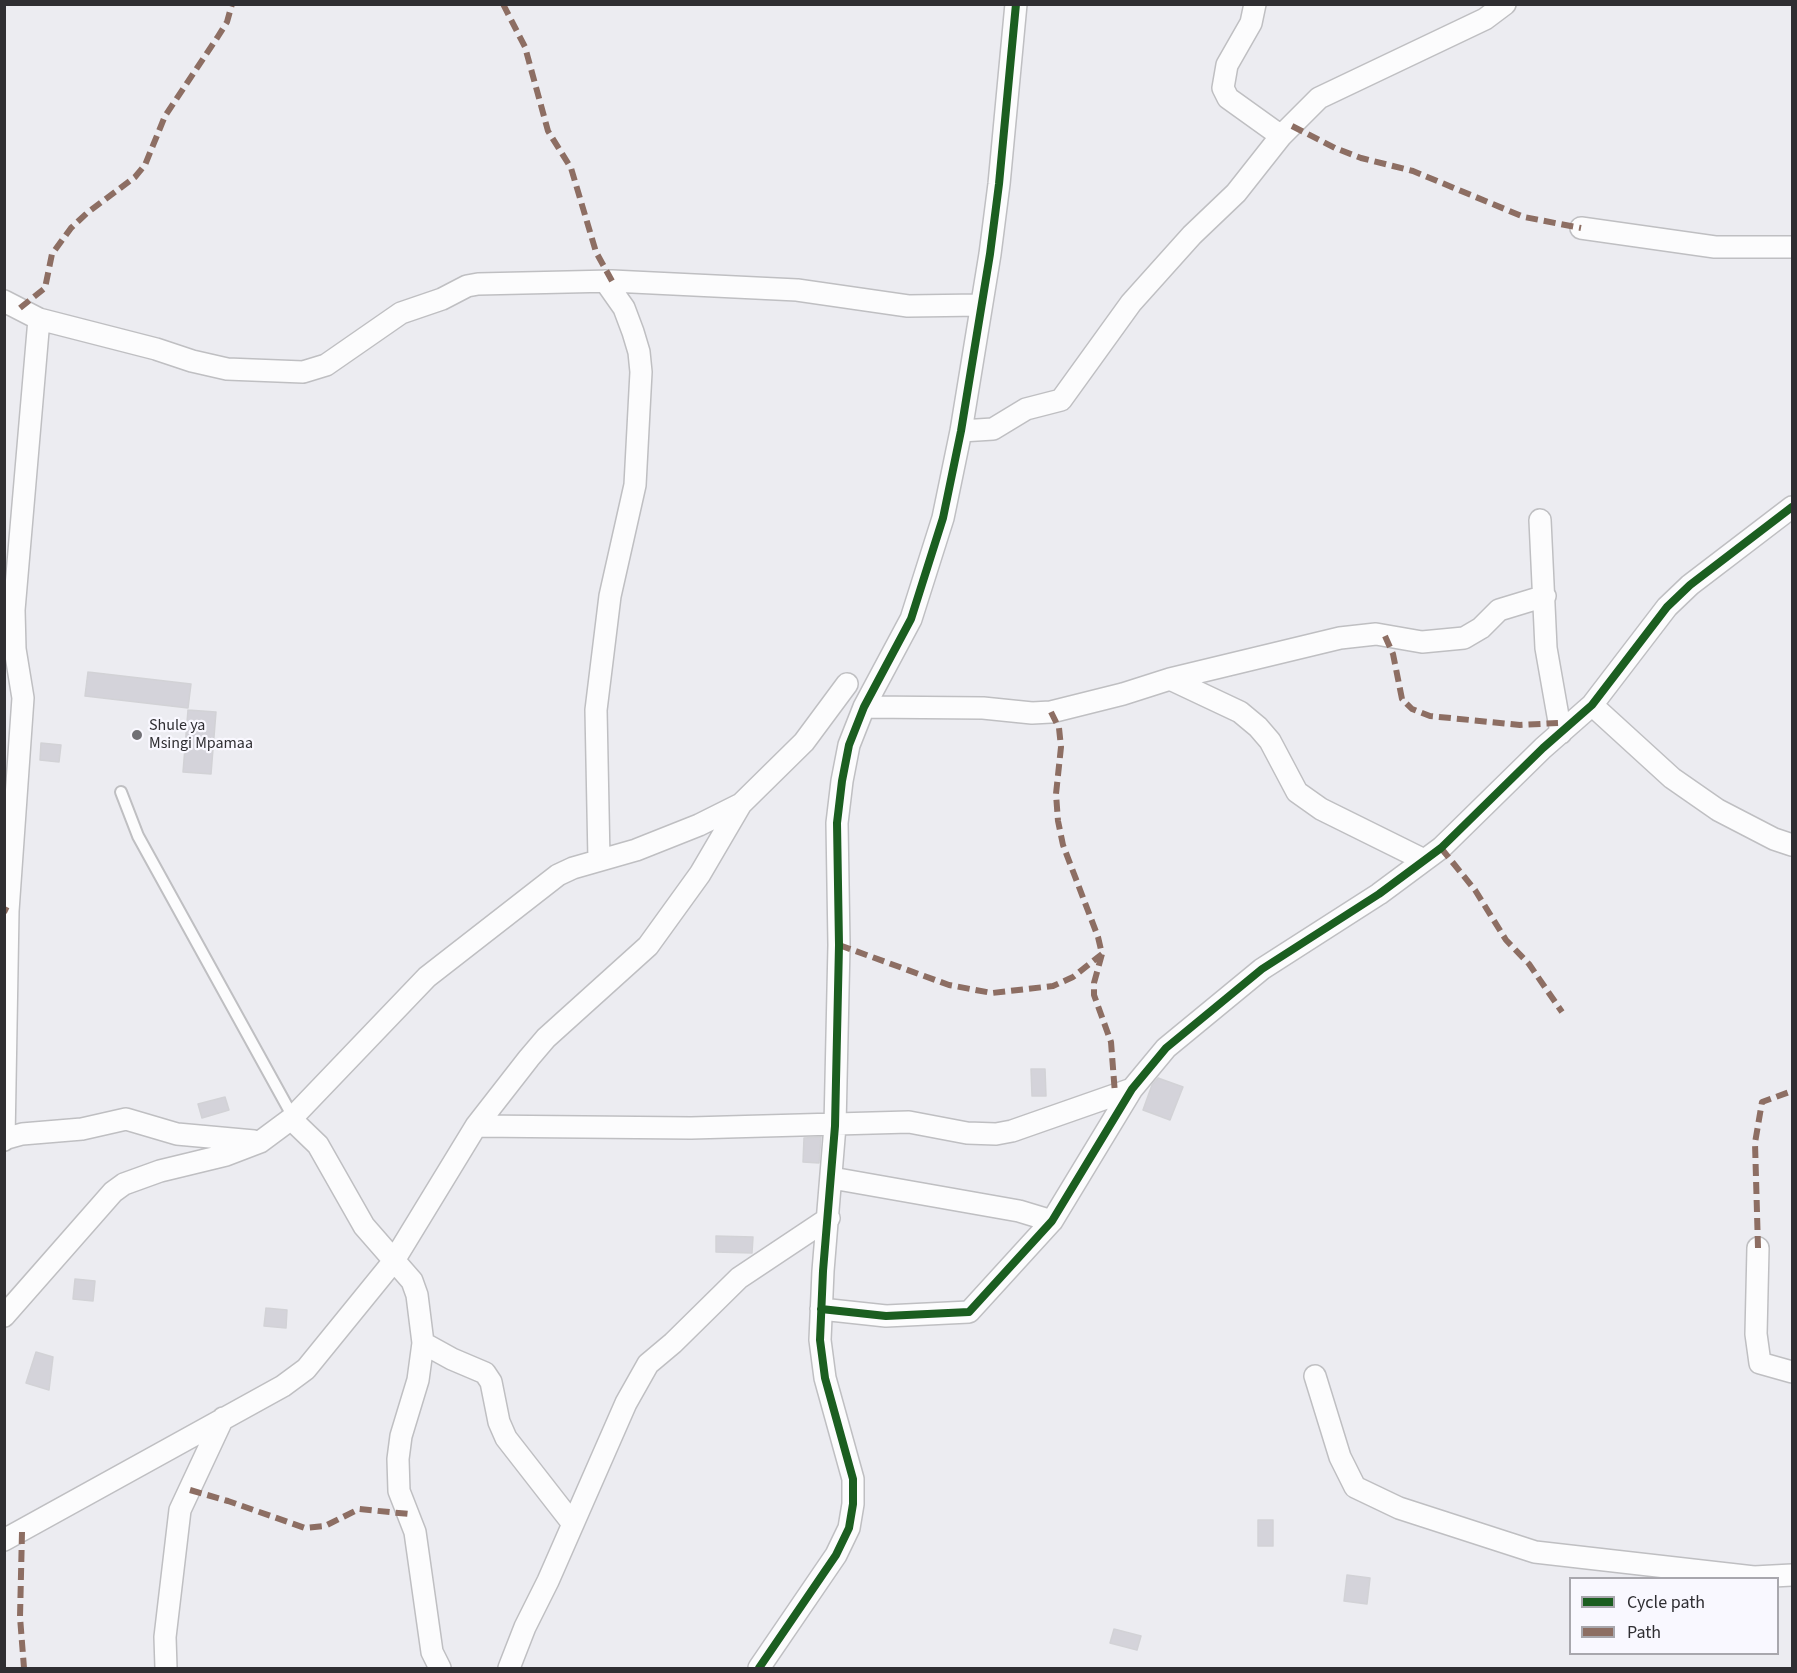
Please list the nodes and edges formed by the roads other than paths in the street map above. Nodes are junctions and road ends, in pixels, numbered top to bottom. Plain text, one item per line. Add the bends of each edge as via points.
1 (1016, 4) edge
2 (1255, 4) edge
3 (1505, 4) edge
4 (1281, 136) junction
5 (1581, 228) dead end
6 (1792, 247) edge
7 (605, 281) junction
8 (4, 301) edge
9 (981, 305) junction
10 (39, 320) junction
11 (961, 431) junction
12 (1792, 507) edge
13 (1540, 520) dead end
14 (1545, 596) junction
15 (13, 677) edge
16 (1170, 679) junction
17 (847, 684) dead end
18 (1592, 705) junction
19 (864, 707) junction
20 (1561, 733) junction
21 (121, 792) dead end
22 (741, 804) junction
23 (1792, 845) edge
24 (599, 860) junction
25 (1424, 860) junction
26 (1132, 1089) junction
27 (292, 1118) junction
28 (476, 1126) junction
29 (835, 1126) junction
30 (5, 1139) edge
31 (260, 1142) junction
32 (832, 1178) junction
33 (829, 1218) junction
34 (1053, 1221) junction
35 (1758, 1248) dead end
36 (393, 1262) junction
37 (6, 1308) edge
38 (821, 1309) junction
39 (423, 1343) junction
40 (1792, 1372) edge
41 (1315, 1376) dead end
42 (223, 1418) junction
43 (573, 1524) junction
44 (4, 1540) edge
45 (1792, 1575) edge
46 (166, 1668) edge
47 (440, 1668) edge
48 (509, 1668) edge
49 (759, 1668) edge

1 - 9 street via 999,184
2 - 4 street via 1251,23 1227,65 1223,88 1228,98
3 - 4 street via 1485,19 1319,98
4 - 11 street via 1236,193 1131,303 1061,400 1026,410 993,429
5 - 6 street via 1715,247
7 - 9 street via 797,290 908,306
7 - 10 street via 467,286 401,313 326,365 303,372 227,369
7 - 24 street via 624,308 639,352 640,372 636,477 610,596 596,710
8 - 10 street
9 - 11 street
10 - 15 street via 14,610
11 - 19 street via 943,518 911,619
12 - 18 street via 1667,607
13 - 14 street
14 - 16 street via 1499,610 1464,638 1422,642 1376,634 1340,638
14 - 20 street via 1546,648
15 - 30 street via 20,739 8,911
16 - 19 street via 1051,712
16 - 25 street via 1240,712 1258,727 1298,792 1321,809
17 - 22 street via 804,742
18 - 20 street
18 - 23 street via 1681,785 1718,810
19 - 29 street via 849,745 837,823
20 - 25 street
21 - 27 lane via 138,836
22 - 24 street via 636,850
22 - 28 street via 700,874 648,946 546,1038
24 - 27 street via 558,875 427,977
25 - 26 street via 1379,894 1262,969 1180,1034
26 - 29 street via 996,1134 909,1122
26 - 34 street
27 - 31 street
27 - 36 street via 318,1145 364,1226
28 - 29 street
28 - 36 street
29 - 32 street
30 - 31 street via 126,1119 186,1136
31 - 37 street via 124,1184
32 - 33 street
32 - 34 street via 1019,1211
33 - 38 street
33 - 43 street via 739,1278 648,1364 626,1403
34 - 38 street via 969,1312 886,1316
35 - 40 street via 1756,1334 1760,1363
36 - 39 street via 412,1281
36 - 42 street via 306,1369
38 - 49 street via 825,1378 853,1479 849,1528 836,1555
39 - 43 street via 485,1373 506,1438
39 - 47 street via 418,1380 400,1436 399,1491 415,1532 432,1652
41 - 45 street via 1340,1457 1354,1487 1399,1508 1535,1552 1754,1577
42 - 44 street
42 - 46 street via 180,1510 166,1627
43 - 48 street

